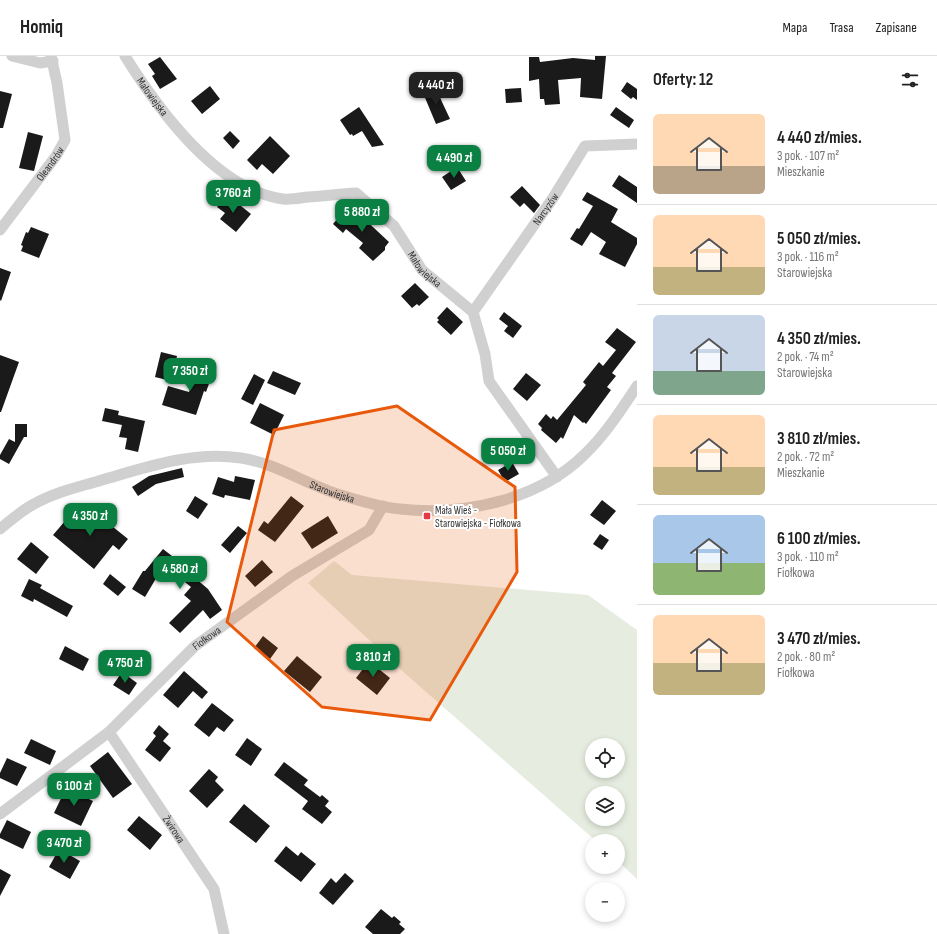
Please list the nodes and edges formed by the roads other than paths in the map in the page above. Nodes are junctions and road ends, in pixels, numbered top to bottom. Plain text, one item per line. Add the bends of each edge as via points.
1 (12, 56) edge
2 (125, 56) edge
3 (52, 59) edge
4 (637, 144) edge
5 (0, 230) edge
6 (473, 312) junction
7 (637, 386) edge
8 (557, 477) junction
9 (383, 506) junction
10 (0, 529) edge
11 (108, 732) junction
12 (0, 814) edge
13 (224, 934) edge

1 - 3 street via 40,63
2 - 6 street, Małowiejska via 148,94 182,135 224,173 260,194 285,199 356,193 394,226 422,270
3 - 5 street, Oleandrów via 65,140 56,156
4 - 6 street, Narcyzów via 585,146 549,204
6 - 8 street via 490,381
7 - 8 street, Starowiejska via 618,415 586,454
8 - 9 street, Starowiejska via 518,496 472,506 427,509
9 - 10 street, Starowiejska via 338,495 261,462 214,456 159,463 56,494 34,504
9 - 11 street, Fiołkowa via 369,530 292,576 195,646
11 - 12 street, Fiołkowa
11 - 13 street, Żwirowa via 214,889

